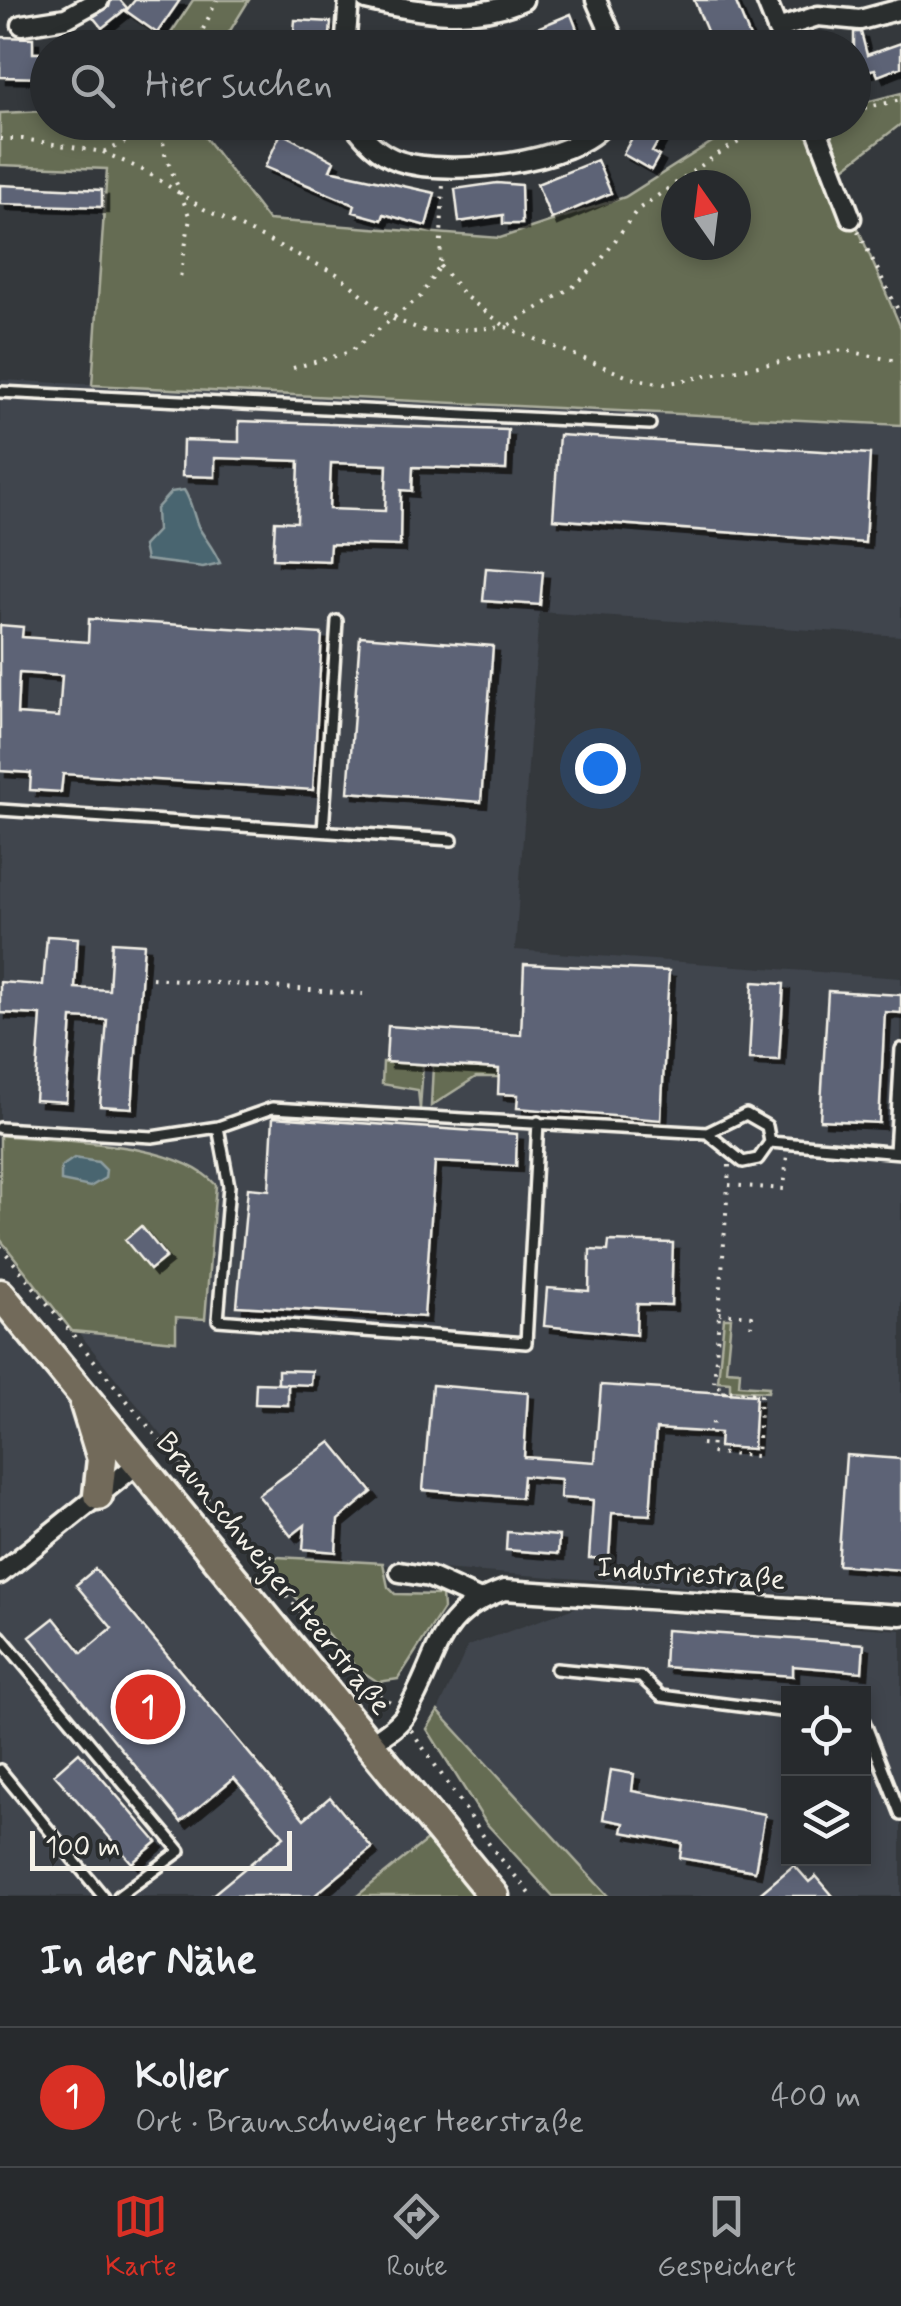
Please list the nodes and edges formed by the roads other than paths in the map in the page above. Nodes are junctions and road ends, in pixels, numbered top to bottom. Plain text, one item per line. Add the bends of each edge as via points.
1 (99, 0) edge
2 (349, 0) edge
3 (366, 0) edge
4 (524, 0) edge
5 (596, 0) edge
6 (766, 0) edge
7 (901, 10) edge
8 (22, 25) dead end
9 (778, 28) joint
10 (346, 30) edge
11 (610, 30) edge
12 (366, 140) edge
13 (581, 140) edge
14 (821, 140) edge
15 (851, 218) road end
16 (0, 392) edge
17 (650, 424) dead end
18 (338, 622) dead end
19 (0, 810) edge
20 (323, 831) junction
21 (452, 840) dead end
22 (901, 1049) edge
23 (538, 1122) junction
24 (0, 1128) edge
25 (218, 1128) junction
26 (708, 1133) junction
27 (770, 1142) junction
28 (898, 1152) edge
29 (0, 1294) edge
30 (79, 1389) junction
31 (140, 1462) junction
32 (98, 1496) junction
33 (400, 1572) dead end
34 (0, 1574) edge
35 (478, 1599) junction
36 (901, 1614) edge
37 (0, 1636) edge
38 (556, 1669) dead end
39 (781, 1711) edge
40 (871, 1739) edge
41 (370, 1745) junction
42 (0, 1770) edge
43 (901, 1815) edge
44 (103, 1896) edge
45 (119, 1896) edge
46 (494, 1896) edge

1 - 8 street via 66,18
2 - 10 street
3 - 4 street via 427,14 507,8
5 - 11 street
6 - 9 street
7 - 9 street via 860,20 818,16
12 - 13 street via 401,162 444,167 564,152
14 - 15 street
16 - 17 lane
18 - 20 lane
19 - 20 lane
20 - 21 lane
22 - 28 lane
23 - 25 lane via 272,1108
23 - 25 lane via 526,1344 218,1320 229,1186
23 - 26 lane
24 - 25 lane via 152,1138
26 - 27 lane via 743,1162 758,1160
26 - 27 lane via 746,1114 767,1126
27 - 28 lane
29 - 30 main road, Braunschweiger Heerstraße
30 - 31 main road, Braunschweiger Heerstraße
30 - 32 main road via 102,1458
31 - 32 street
31 - 41 main road, Braunschweiger Heerstraße
32 - 34 street
33 - 35 street
35 - 36 street, Industriestraße via 504,1590
35 - 41 street via 454,1616 403,1719
37 - 45 lane via 180,1851
38 - 39 lane via 641,1677 662,1696
40 - 43 lane
41 - 46 main road, Braunschweiger Heerstraße
42 - 44 lane

